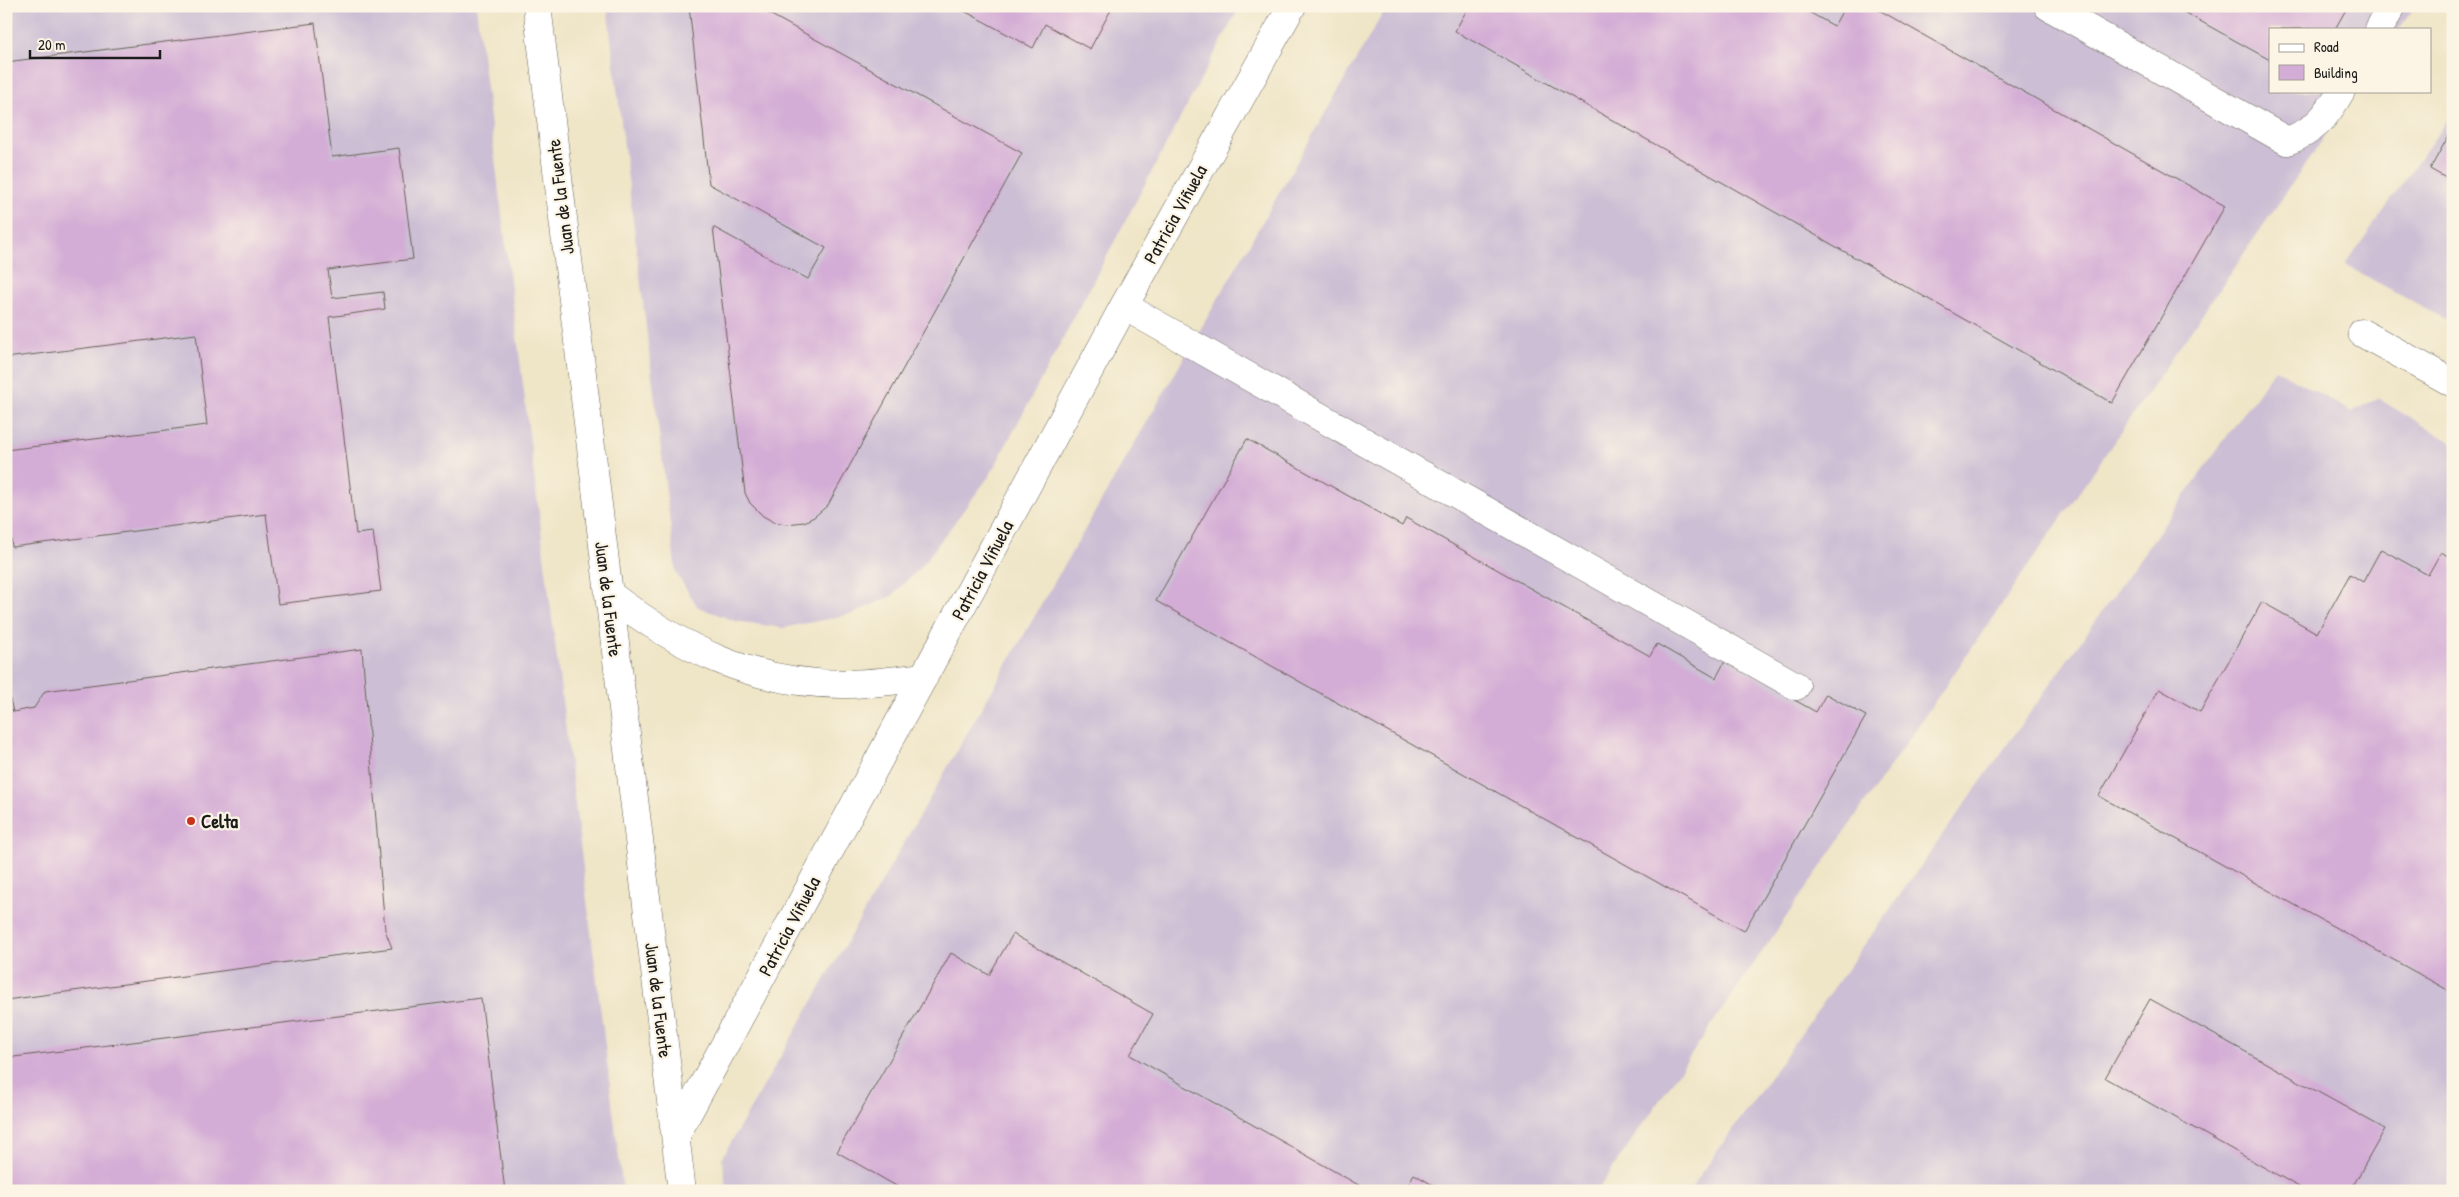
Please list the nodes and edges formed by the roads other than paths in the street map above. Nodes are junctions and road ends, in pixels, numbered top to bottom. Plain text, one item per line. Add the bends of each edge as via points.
1 (537, 6) edge
2 (1292, 6) edge
3 (2048, 6) edge
4 (2392, 6) edge
5 (2380, 28) edge
6 (2340, 92) edge
7 (1124, 306) junction
8 (2362, 333) dead end
9 (2453, 383) edge
10 (609, 594) junction
11 (924, 677) junction
12 (1796, 686) dead end
13 (676, 1135) junction
14 (682, 1191) edge

1 - 10 street, Juan de la Fuente
2 - 7 street, Patricia Viñuela
3 - 6 street via 2287,142 2307,134 2330,110
4 - 5 street
7 - 11 street, Patricia Viñuela
7 - 12 street
8 - 9 street
10 - 11 street via 672,638 705,655 765,676 845,684
10 - 13 street, Juan de la Fuente
11 - 13 street, Patricia Viñuela
13 - 14 street, Juan de la Fuente

